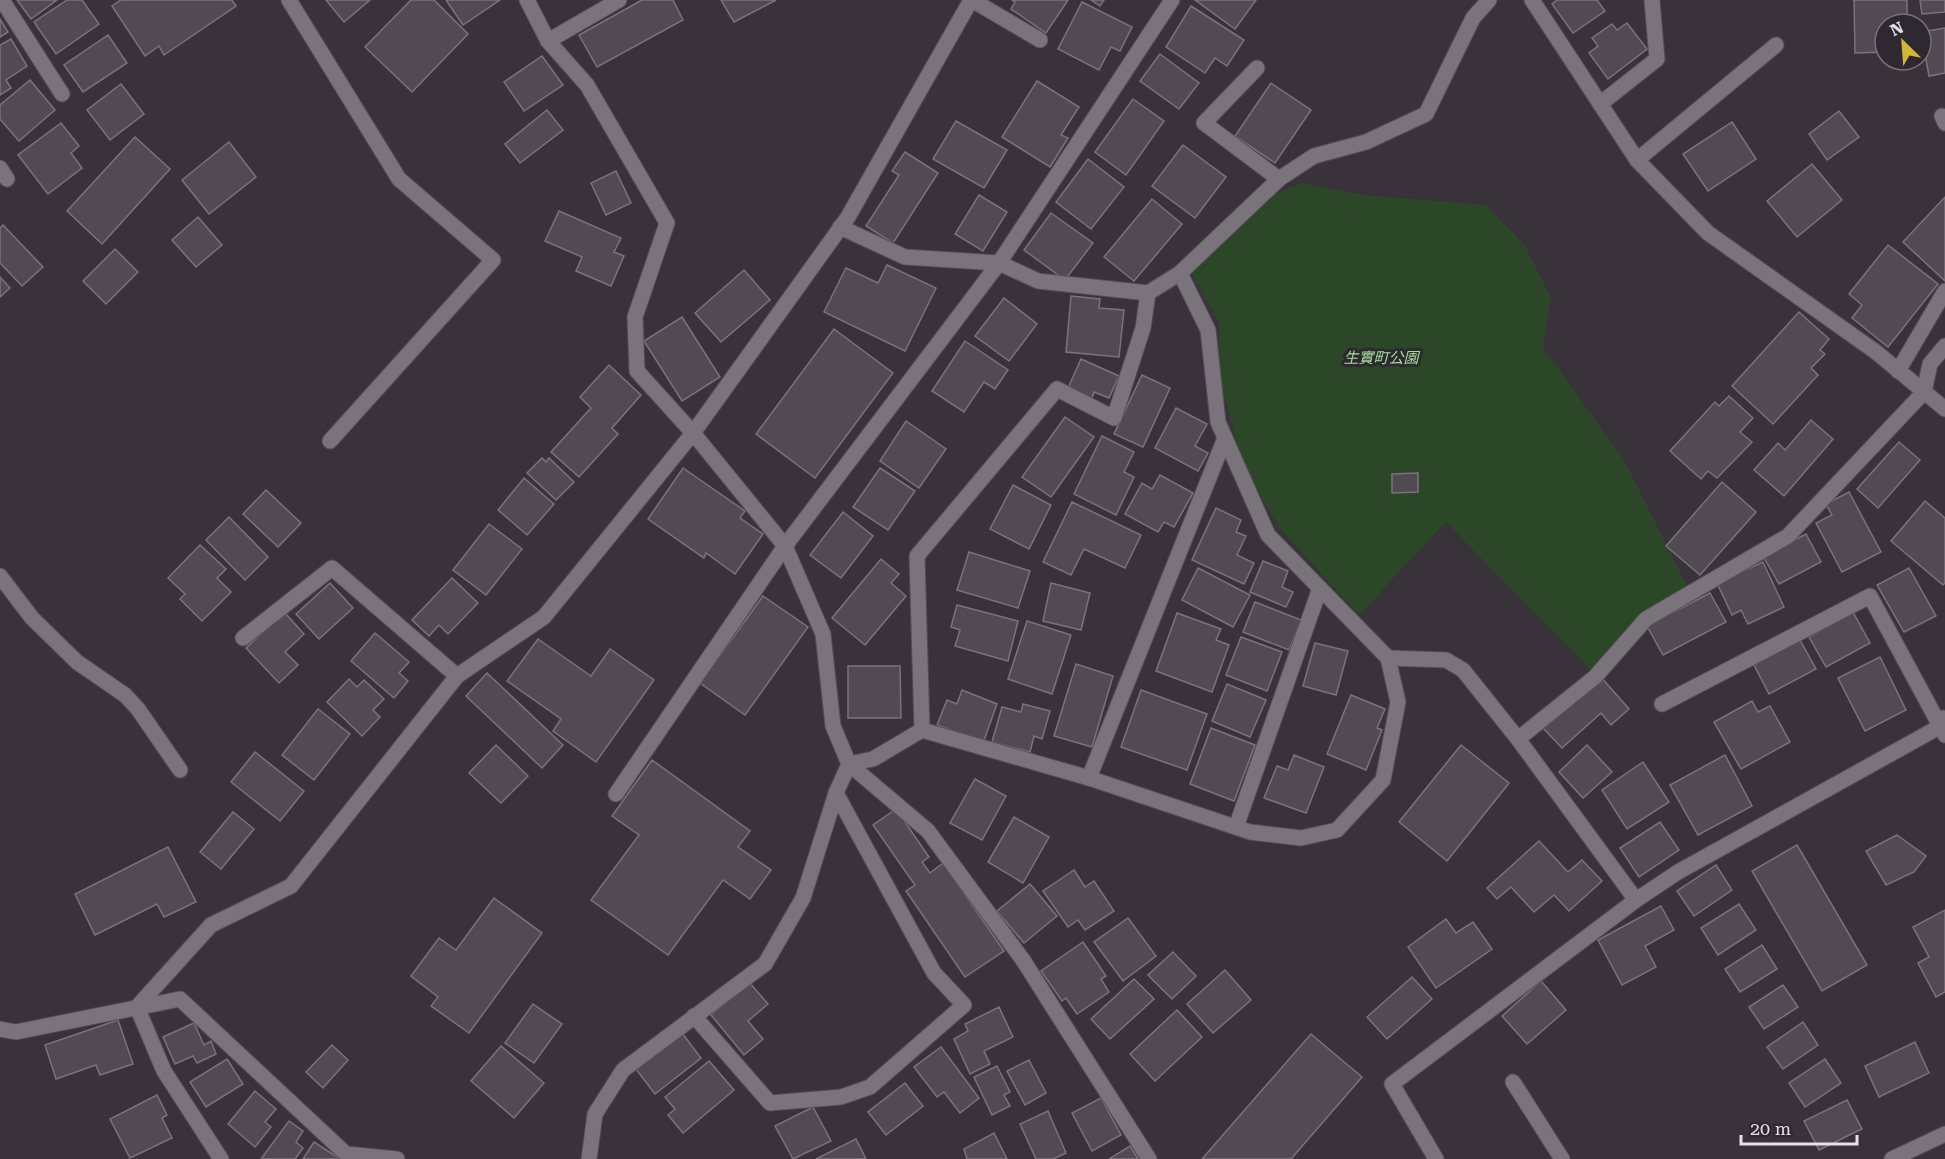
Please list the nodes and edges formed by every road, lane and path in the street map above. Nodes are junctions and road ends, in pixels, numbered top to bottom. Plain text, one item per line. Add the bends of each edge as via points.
1 (2, 0) edge
2 (289, 0) edge
3 (527, 0) edge
4 (619, 0) edge
5 (972, 0) edge
6 (1172, 0) edge
7 (1489, 0) edge
8 (1532, 0) edge
9 (1652, 0) edge
10 (1040, 40) dead end
11 (548, 41) junction
12 (1776, 45) dead end
13 (1257, 68) dead end
14 (62, 94) dead end
15 (1600, 104) junction
16 (1637, 160) junction
17 (1279, 179) junction
18 (840, 227) junction
19 (999, 263) junction
20 (1180, 273) junction
21 (1945, 291) edge
22 (1148, 293) junction
23 (1945, 346) edge
24 (1898, 371) junction
25 (1924, 392) junction
26 (1945, 409) edge
27 (693, 433) junction
28 (1225, 438) junction
29 (330, 441) dead end
30 (785, 546) junction
31 (0, 576) edge
32 (1320, 588) junction
33 (243, 638) dead end
34 (1388, 657) junction
35 (457, 675) junction
36 (1662, 704) dead end
37 (1944, 724) edge
38 (922, 730) junction
39 (1518, 739) junction
40 (849, 764) junction
41 (180, 770) dead end
42 (1089, 778) junction
43 (836, 793) junction
44 (616, 794) dead end
45 (1236, 827) junction
46 (1636, 900) junction
47 (137, 1007) junction
48 (694, 1016) junction
49 (0, 1029) edge
50 (1513, 1082) dead end
51 (1945, 1134) edge
52 (221, 1159) edge
53 (397, 1159) edge
54 (589, 1159) edge
55 (1149, 1159) edge
56 (1436, 1159) edge
57 (1562, 1159) edge
58 (1892, 1159) edge

1 - 14 street
2 - 29 street via 399,179 494,260
3 - 11 street
4 - 11 street
5 - 10 street
5 - 18 street
6 - 19 street
7 - 17 street via 1473,18 1426,114 1366,142 1314,156
8 - 15 street
9 - 15 street via 1657,59
11 - 27 street via 587,85 667,223 635,317 637,371
12 - 16 street
13 - 17 street via 1204,123
15 - 16 street
16 - 24 street via 1708,233
17 - 20 street
18 - 19 street via 905,257
18 - 27 street
19 - 22 street via 1038,281
19 - 30 street
20 - 22 street
20 - 28 street via 1208,330 1218,422
21 - 24 street
22 - 38 street via 1143,328 1114,417 1057,389 917,556
23 - 25 street via 1930,364
24 - 25 street
25 - 26 street
25 - 39 street via 1788,536 1647,619 1595,677
27 - 30 street
27 - 35 street via 544,617
28 - 32 street via 1268,535
28 - 42 street
30 - 40 street via 823,634 833,726
30 - 44 street
31 - 41 street via 32,618 77,662 125,695 138,709
32 - 34 street
32 - 45 street
33 - 35 street via 332,568
34 - 39 street via 1446,660 1462,670
34 - 45 street via 1398,702 1383,780 1337,830 1301,838
35 - 47 street via 291,886 211,925
36 - 37 street via 1870,596
37 - 46 street via 1678,872
38 - 40 street via 873,759
38 - 42 street
39 - 46 street
40 - 43 street
40 - 55 street via 928,831 1023,960
42 - 45 street
43 - 48 street via 803,898 765,964
43 - 48 street via 934,973 964,1005 870,1087 841,1096 770,1103
46 - 56 street via 1392,1083
47 - 49 street via 16,1032
47 - 52 street via 164,1071
47 - 53 street via 180,999 346,1154
48 - 54 street via 623,1070 595,1114
50 - 57 street
51 - 58 street

